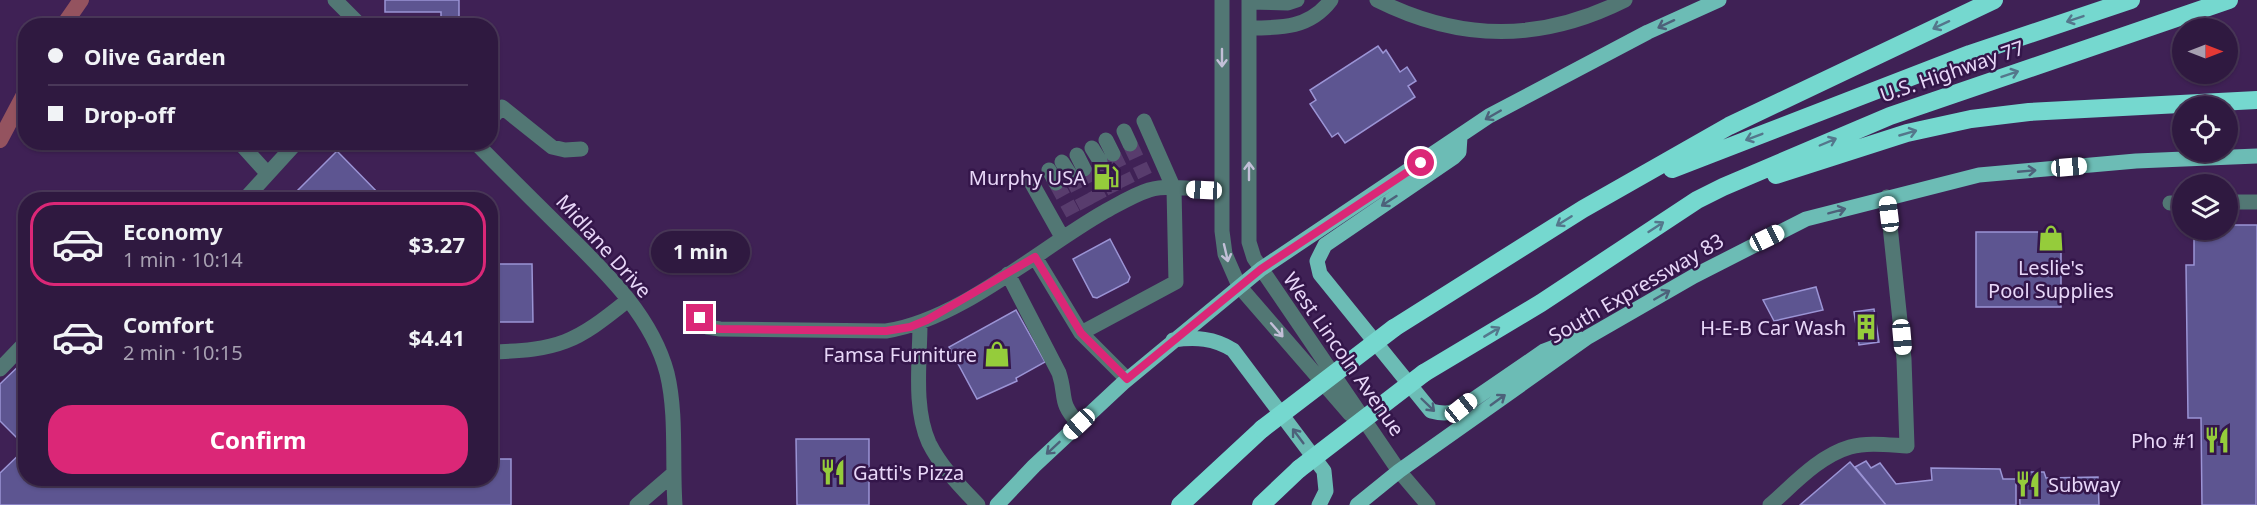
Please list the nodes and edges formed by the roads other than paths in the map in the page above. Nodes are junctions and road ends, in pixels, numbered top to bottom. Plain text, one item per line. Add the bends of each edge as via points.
1 (335, 0) edge
2 (1222, 0) edge
3 (1297, 0) edge
4 (1331, 0) edge
5 (1377, 0) edge
6 (1625, 0) edge
7 (1719, 0) edge
8 (1994, 0) edge
9 (2131, 0) edge
10 (2243, 0) edge
11 (1249, 1) edge
12 (2222, 2) edge
13 (353, 18) edge
14 (1249, 28) junction
15 (2257, 100) edge
16 (498, 111) edge
17 (1144, 121) dead end
18 (1460, 137) junction
19 (581, 148) dead end
20 (246, 150) edge
21 (289, 150) edge
22 (483, 150) edge
23 (2257, 156) edge
24 (1062, 162) dead end
25 (1077, 166) dead end
26 (267, 173) junction
27 (1030, 180) dead end
28 (1174, 189) junction
29 (1222, 191) junction
30 (1615, 191) junction
31 (251, 192) edge
32 (1887, 197) junction
33 (1698, 200) junction
34 (2238, 202) edge
35 (2257, 202) edge
36 (1062, 237) junction
37 (1035, 257) junction
38 (1261, 269) junction
39 (1008, 274) junction
40 (1239, 286) junction
41 (628, 300) junction
42 (700, 318) dead end
43 (920, 323) junction
44 (1081, 333) junction
45 (1588, 338) junction
46 (1173, 340) junction
47 (18, 350) edge
48 (498, 351) edge
49 (0, 369) edge
50 (1127, 379) junction
51 (1079, 424) junction
52 (1399, 471) junction
53 (673, 474) junction
54 (637, 505) edge
55 (675, 505) edge
56 (978, 505) edge
57 (997, 505) edge
58 (1180, 505) edge
59 (1261, 505) edge
60 (1319, 505) edge
61 (1357, 505) edge
62 (1428, 505) edge
63 (1770, 505) edge

1 - 13 street
2 -> 29 street
3 - 11 street
4 - 14 street via 1316,17 1299,25
5 - 6 street via 1446,26 1502,32 1574,22
7 -> 18 main road via 1648,32 1489,116
8 -> 30 highway via 1730,126
9 -> 30 highway, U.S. Highway 77 via 1970,54
10 - 12 highway, U.S. Highway 77
11 - 14 street, West Lincoln Avenue
33 -> 12 highway, U.S. Highway 77 via 1890,116
38 -> 14 street, West Lincoln Avenue via 1249,242
33 -> 15 highway via 1907,133 1971,119 2029,112
16 - 19 street via 502,107 552,147
17 - 28 street
18 - 38 main road
18 -> 45 main road via 1459,152 1454,157 1325,245 1317,261 1320,273 1431,411 1449,414 1545,351 1566,341
20 - 26 street
21 - 26 street
22 - 41 street, Midlane Drive
32 -> 23 main road, South Expressway 83 via 1979,175 2136,161
24 - 25 street
26 - 31 street
27 - 36 street
28 - 29 street
28 - 36 street via 1148,183 1076,220
28 - 44 street via 1176,282
29 -> 40 street via 1225,254
30 -> 58 highway, bridge via 1394,327 1262,429
45 -> 32 main road, South Expressway 83 via 1694,276 1806,219
32 - 63 street via 1904,358 1907,446 1866,444 1836,452
59 -> 33 highway, bridge via 1299,469 1424,373
34 - 35 street
36 - 37 street
37 - 39 street
37 - 44 street
38 - 40 main road
38 - 52 street, West Lincoln Avenue
39 - 43 street
39 - 51 street via 1059,373 1068,413
40 - 46 main road
40 -> 52 street
41 - 48 street via 572,341 553,347
41 - 53 street, Midlane Drive via 660,350 667,375
42 - 43 street via 707,327 720,329 886,331
43 - 56 street via 922,420 929,442 947,471
44 - 50 street
52 -> 45 main road, South Expressway 83
46 - 50 main road
60 -> 46 main road via 1326,491 1324,471 1233,350 1219,341
47 - 49 street
50 - 51 main road
51 -> 57 main road
52 - 61 main road, South Expressway 83
52 - 62 street, West Lincoln Avenue
53 - 54 street
53 - 55 street, Midlane Drive

